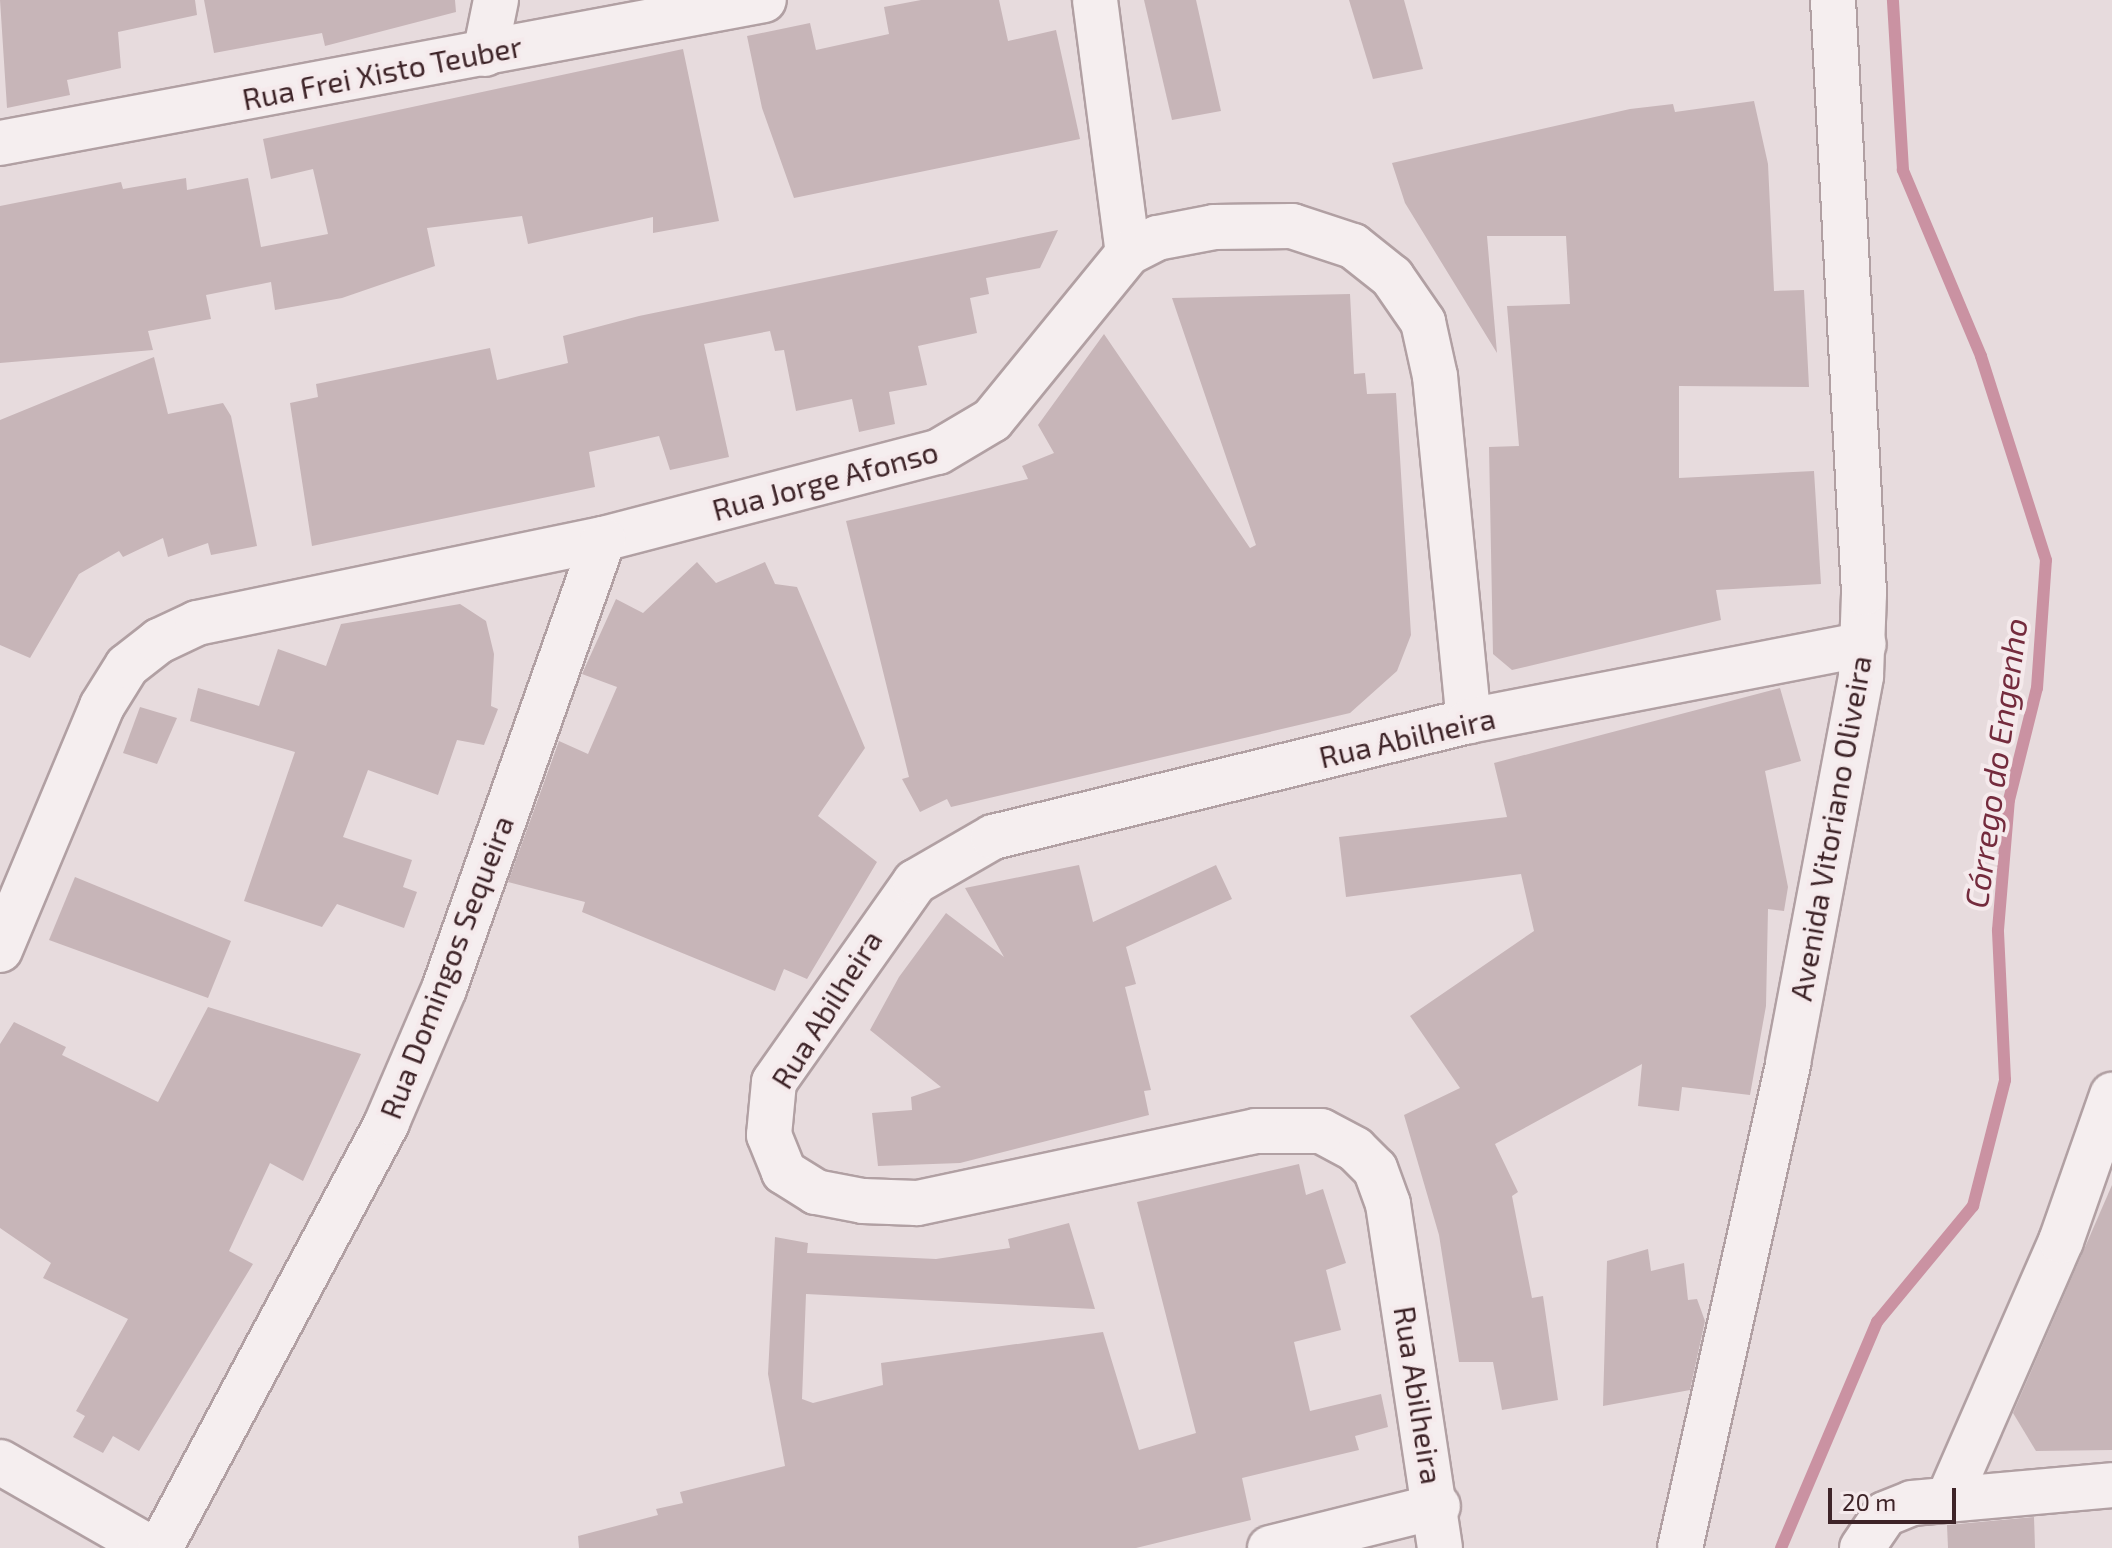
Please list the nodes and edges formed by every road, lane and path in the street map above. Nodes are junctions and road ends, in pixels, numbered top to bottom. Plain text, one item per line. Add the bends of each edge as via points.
1 (496, 0) edge
2 (764, 0) edge
3 (1095, 0) edge
4 (1833, 0) edge
5 (485, 54) junction
6 (0, 143) edge
7 (1128, 253) junction
8 (603, 539) junction
9 (1864, 644) junction
10 (1469, 721) junction
11 (0, 950) edge
12 (2112, 1095) edge
13 (0, 1462) edge
14 (2112, 1485) edge
15 (1950, 1495) junction
16 (1439, 1527) edge
17 (150, 1548) edge
18 (160, 1548) edge
19 (1270, 1548) edge
20 (1680, 1548) edge
21 (1862, 1548) edge

1 - 5 street
2 - 5 street, Rua Frei Xisto Teuber
3 - 7 street
4 - 9 street, Avenida Vitoriano Oliveira
5 - 6 street, Rua Frei Xisto Teuber
7 - 8 street, Rua Jorge Afonso via 1023,386 963,440
7 - 10 street, Rua Jorge Afonso via 1157,238 1214,227 1292,226 1353,246 1392,277 1423,322 1435,376
8 - 11 street, Rua Jorge Afonso via 197,623 159,641 127,666 102,706
8 - 18 street, Rua Domingos Sequeira via 444,989 398,1095
9 - 10 street, Rua Abilheira
9 - 20 street, Avenida Vitoriano Oliveira via 1788,1063
10 - 16 street, Rua Abilheira via 993,837 956,853 915,882 874,930 774,1082 767,1106 784,1172 816,1192 863,1201 917,1203 1256,1131 1321,1131 1355,1149 1375,1169 1388,1204
12 - 15 street via 2061,1241
13 - 17 street
14 - 15 street
15 - 21 street via 1885,1514
16 - 19 street

